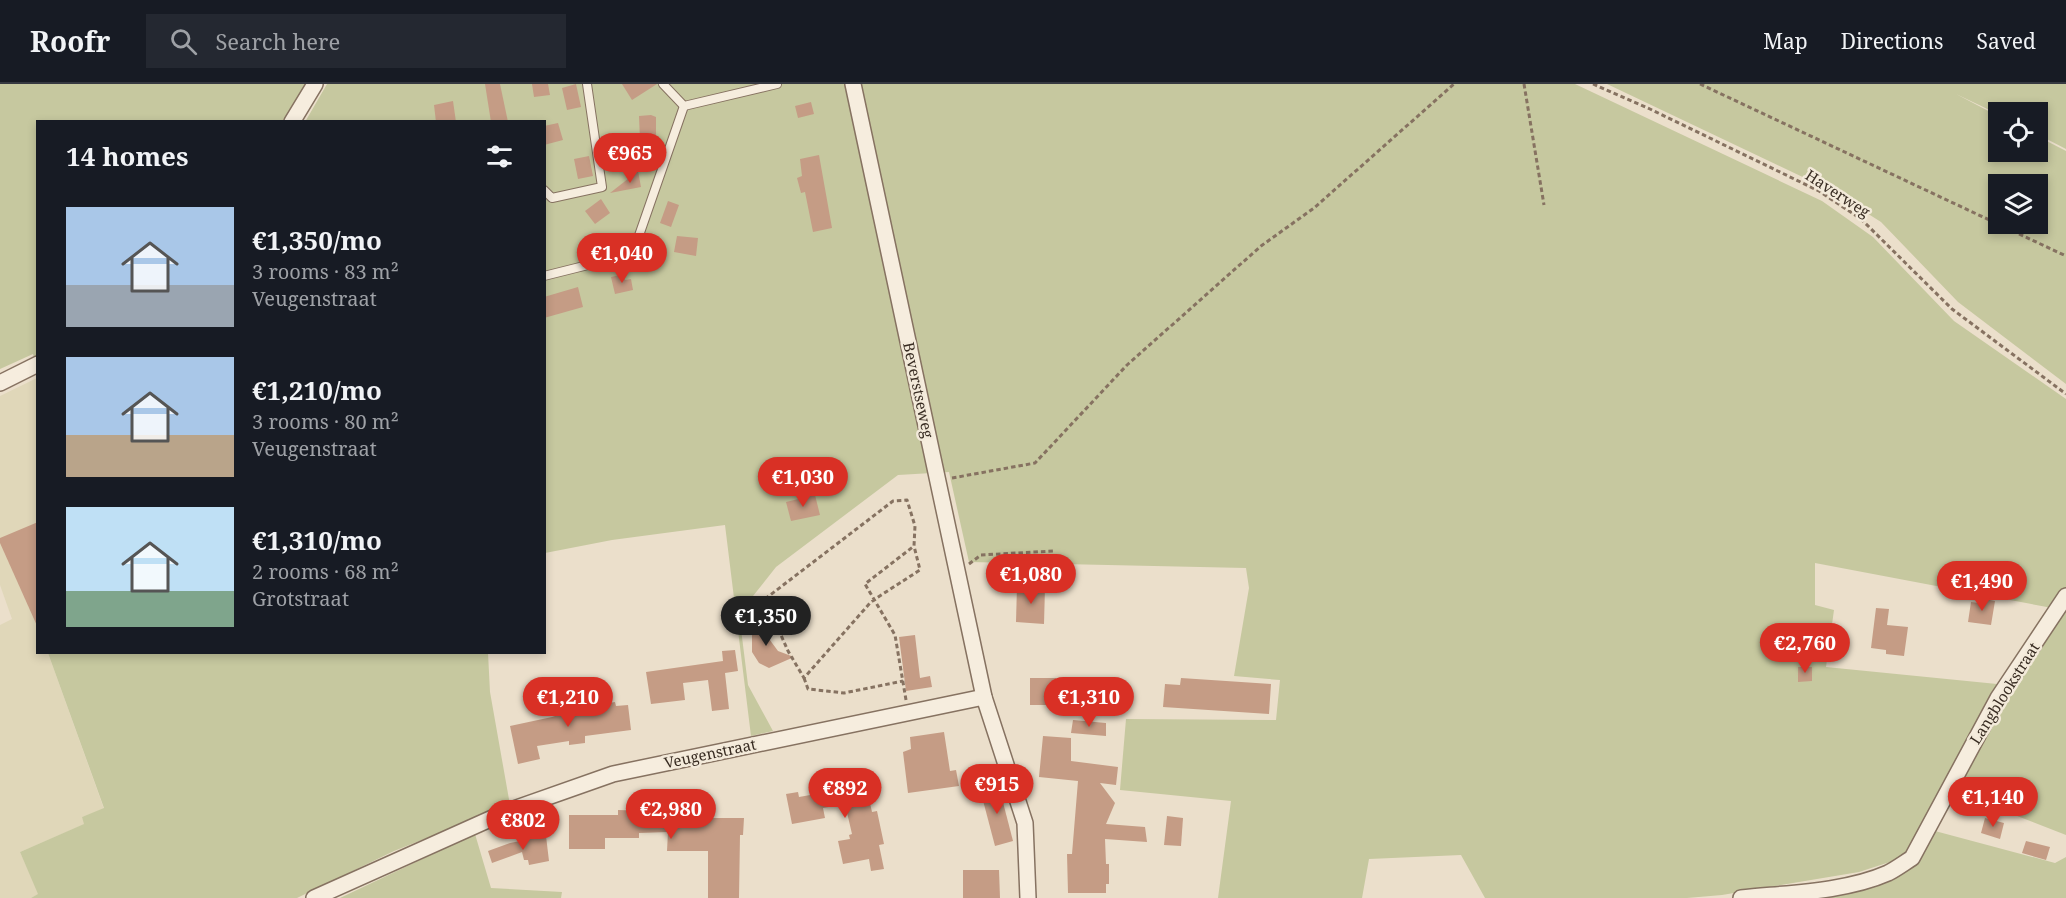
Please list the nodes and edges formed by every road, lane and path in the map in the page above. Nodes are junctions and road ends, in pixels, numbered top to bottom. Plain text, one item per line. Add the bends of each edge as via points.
1 (315, 84) edge
2 (587, 84) edge
3 (663, 84) edge
4 (777, 84) edge
5 (853, 84) edge
6 (1454, 84) edge
7 (1524, 84) edge
8 (1593, 84) edge
9 (1700, 84) edge
10 (684, 106) junction
11 (293, 120) edge
12 (546, 192) edge
13 (1544, 205) dead end
14 (2066, 256) edge
15 (546, 276) edge
16 (36, 365) edge
17 (0, 383) edge
18 (2066, 394) edge
19 (939, 481) junction
20 (914, 546) junction
21 (1053, 551) dead end
22 (958, 571) junction
23 (2066, 596) edge
24 (875, 599) junction
25 (804, 678) junction
26 (903, 681) junction
27 (984, 697) junction
28 (909, 711) junction
29 (314, 898) edge
30 (1028, 898) edge
31 (1741, 898) edge

1 - 11 street
2 - 12 lane via 602,187 552,198
3 - 10 lane
4 - 10 lane
5 - 19 street, Beverstseweg
6 - 19 path via 1127,365 1035,463
7 - 13 path
8 - 18 path, Haverweg via 1819,191 1861,219 1952,309
9 - 14 path
10 - 15 lane via 635,247 616,258
16 - 17 street
19 - 22 street, Beverstseweg
20 - 24 path via 920,570
20 - 24 path via 865,584
20 - 25 path via 915,526 907,500 893,501 765,599
21 - 22 path via 981,555
22 - 27 street, Beverstseweg
23 - 31 street, Langblookstraat via 1998,698 1912,858 1888,873 1849,884
24 - 25 path
24 - 26 path via 895,635
25 - 26 path via 808,689 844,693
26 - 28 path
27 - 28 street, Veugenstraat
27 - 30 street, Beverstseweg via 1025,823
28 - 29 street, Veugenstraat via 613,774 508,811

